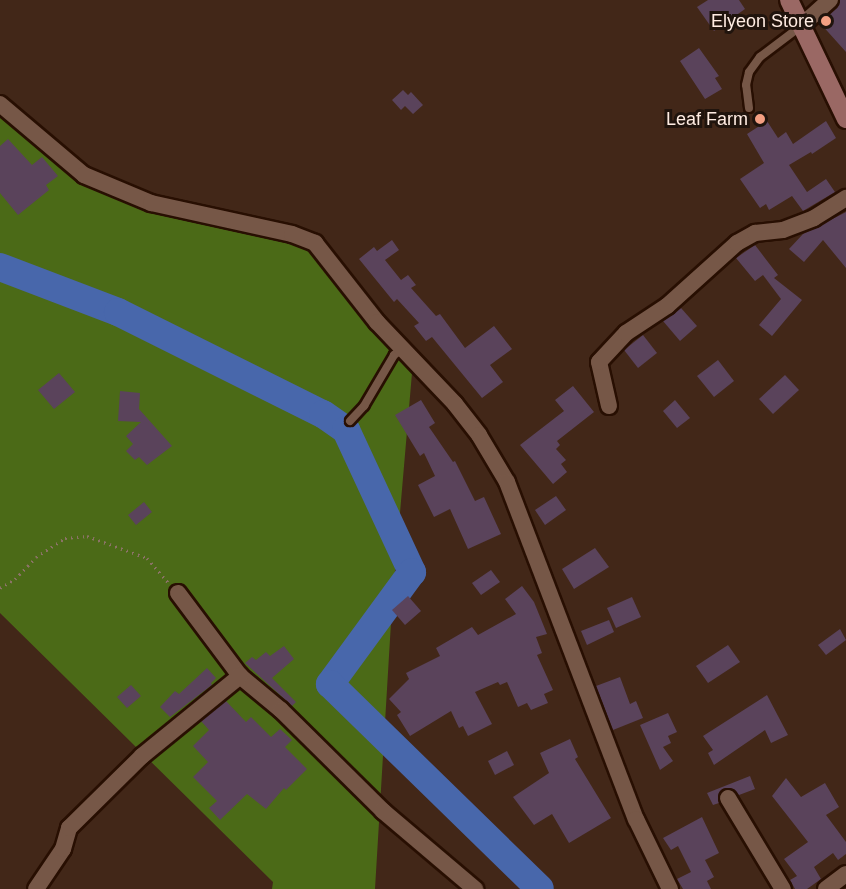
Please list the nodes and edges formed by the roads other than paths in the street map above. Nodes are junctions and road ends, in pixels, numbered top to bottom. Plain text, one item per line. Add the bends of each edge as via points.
1 (789, 0) edge
2 (830, 0) edge
3 (801, 27) junction
4 (0, 104) edge
5 (749, 108) dead end
6 (846, 119) edge
7 (846, 198) edge
8 (402, 350) junction
9 (609, 406) dead end
10 (350, 422) dead end
11 (178, 593) road end
12 (240, 676) junction
13 (728, 798) dead end
14 (846, 874) edge
15 (36, 889) edge
16 (475, 889) edge
17 (670, 889) edge
18 (783, 889) edge
19 (826, 889) edge

1 - 3 main road
2 - 3 street
3 - 5 lane via 760,57 749,72
3 - 6 main road
4 - 8 street via 84,175 151,203 292,234 315,243
7 - 9 street via 814,218 783,230 755,233 737,243 667,306 626,333 599,362
8 - 10 lane via 394,355
8 - 17 street via 479,435 507,482 636,819
11 - 12 street
12 - 15 street via 142,756 69,828 63,849
12 - 16 street via 383,811
13 - 18 street
14 - 19 street

